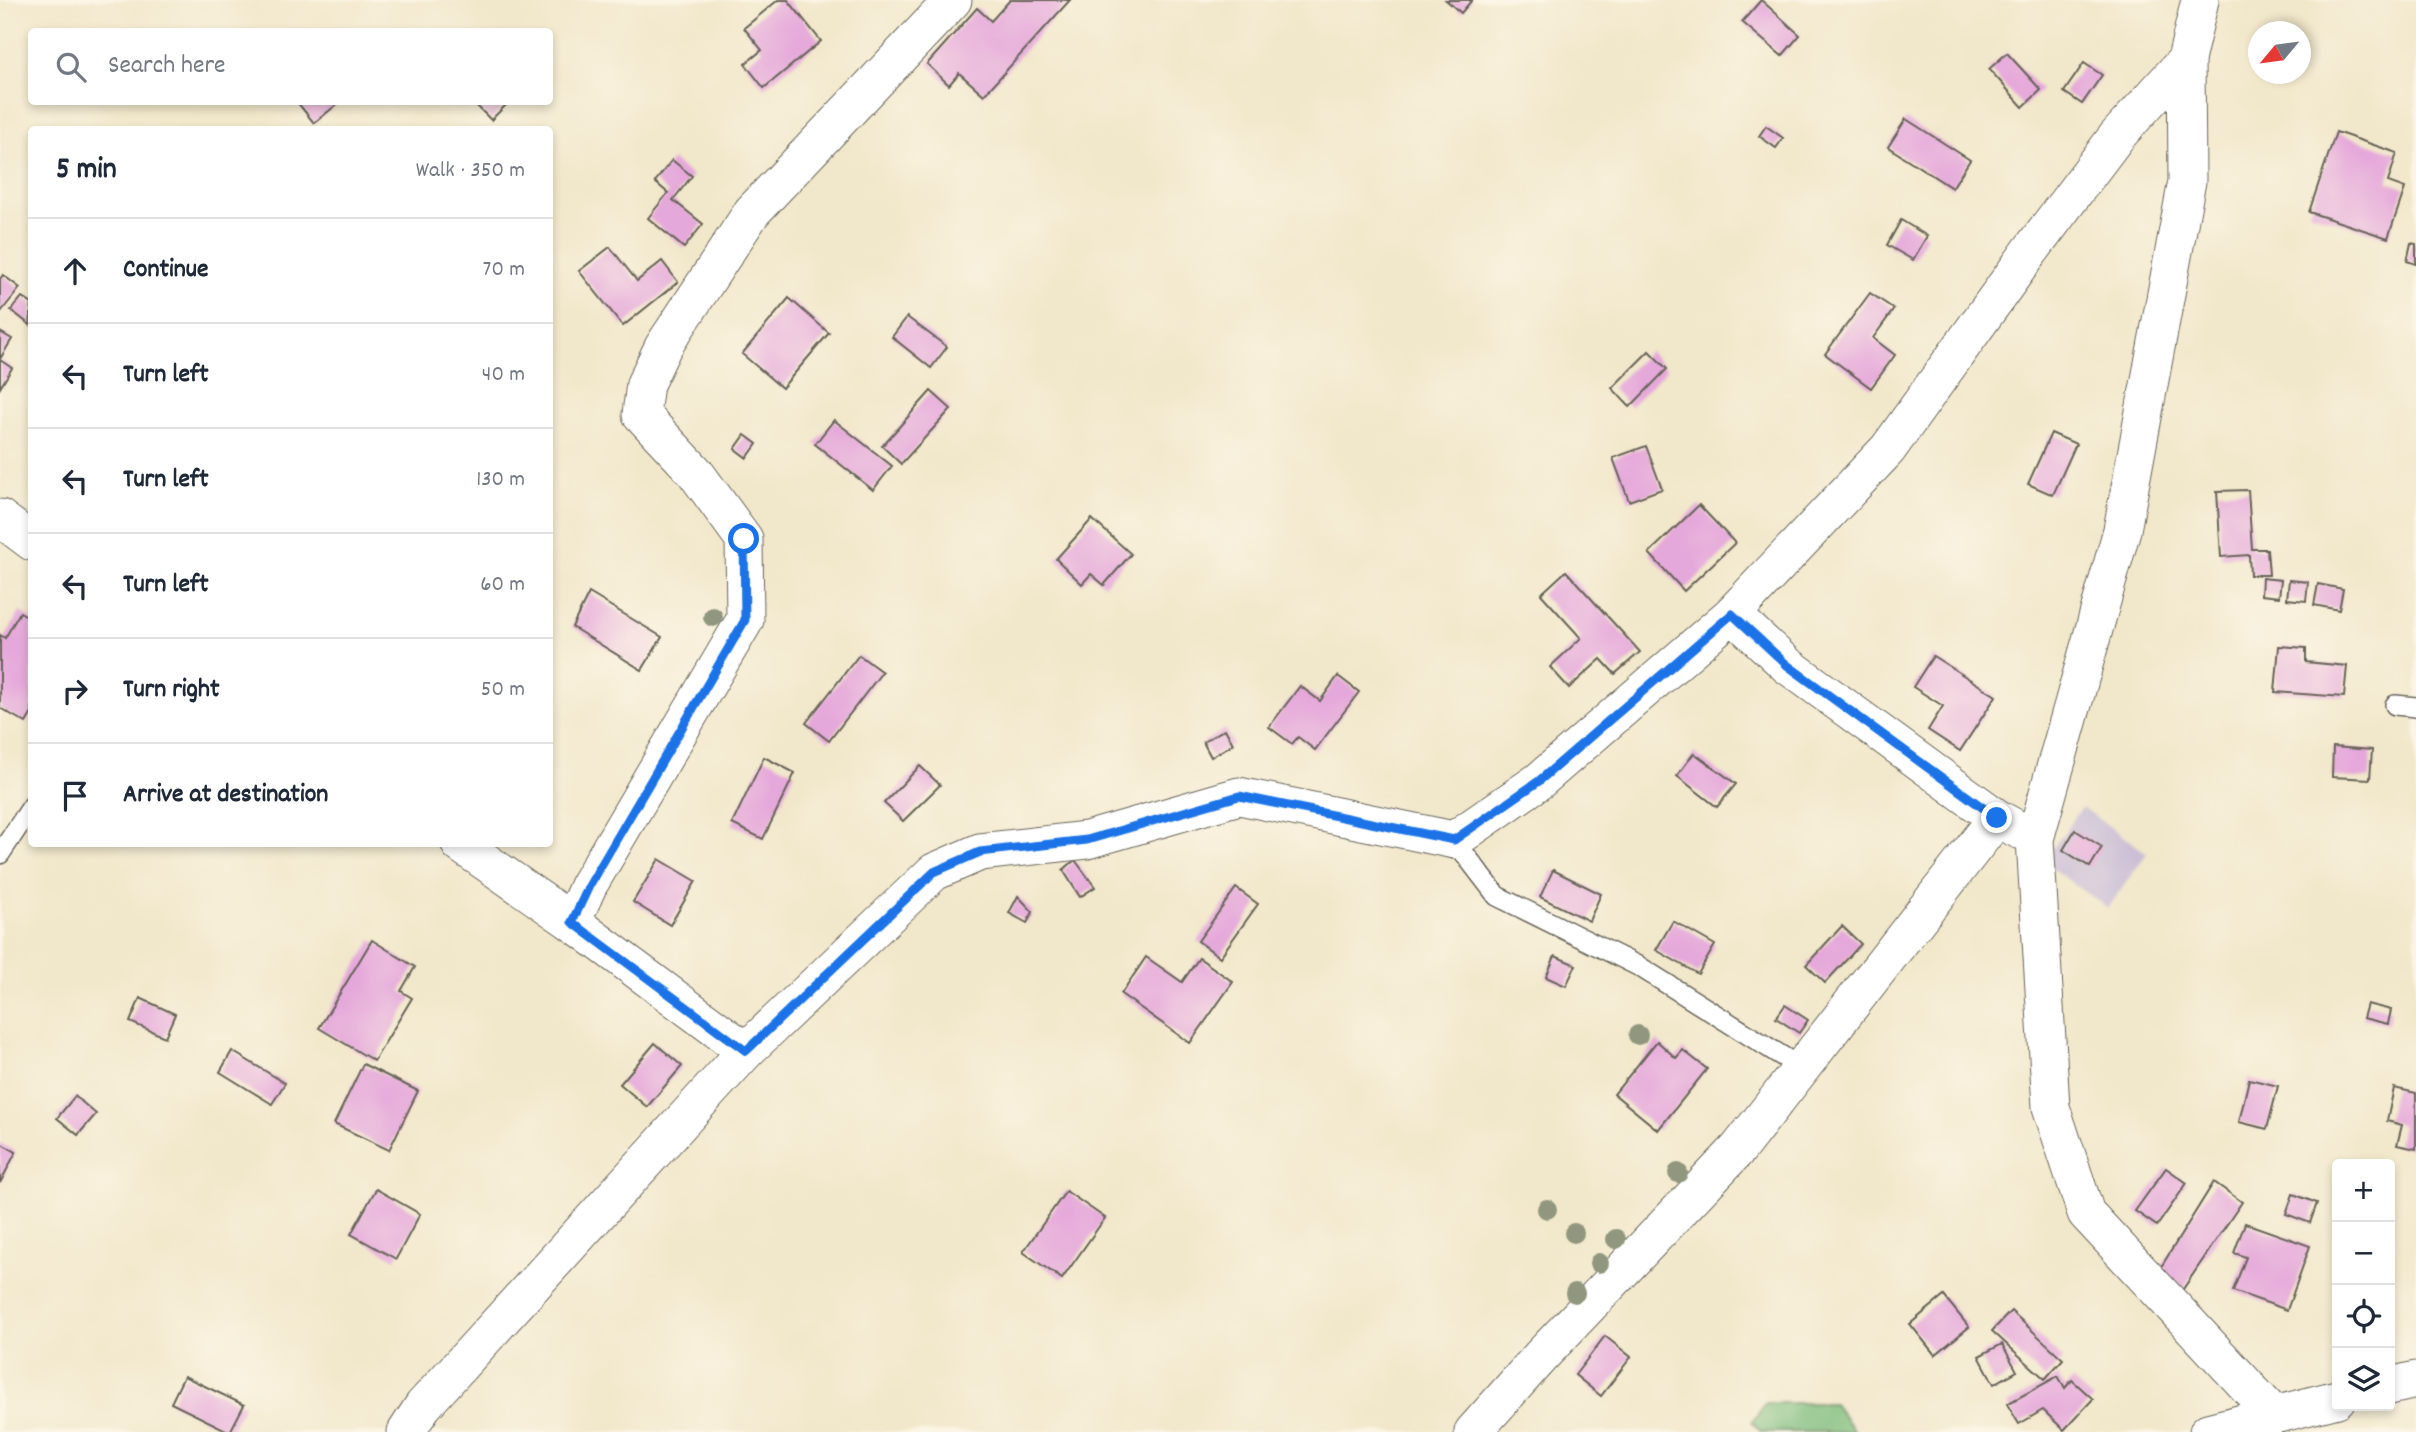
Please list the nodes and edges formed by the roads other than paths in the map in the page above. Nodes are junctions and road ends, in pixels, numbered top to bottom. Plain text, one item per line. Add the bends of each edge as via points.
1 (953, 0) edge
2 (2200, 0) edge
3 (2186, 60) junction
4 (0, 518) edge
5 (28, 539) edge
6 (1732, 614) junction
7 (2395, 705) dead end
8 (2416, 707) edge
9 (28, 812) edge
10 (1997, 818) junction
11 (2035, 839) junction
12 (1454, 840) junction
13 (464, 847) edge
14 (0, 853) edge
15 (572, 922) junction
16 (746, 1051) junction
17 (1801, 1068) junction
18 (2416, 1380) edge
19 (2395, 1385) edge
20 (2332, 1400) edge
21 (2274, 1415) junction
22 (405, 1432) edge
23 (1473, 1432) edge
24 (2208, 1432) edge

1 - 15 street via 752,212 663,347 645,384 641,414 695,472 744,539 745,620
2 - 3 street
3 - 6 street via 2117,136 1888,449
3 - 11 street via 2187,181 2122,530
4 - 5 street
6 - 10 street via 1787,665
6 - 12 street via 1539,781
7 - 8 lane
9 - 14 lane
10 - 11 street
10 - 17 street
11 - 21 street via 2050,1107 2086,1213
12 - 16 street via 1239,796 1087,840 980,852 934,872
12 - 17 lane via 1497,896 1640,967
13 - 15 street
15 - 16 street
16 - 22 street via 423,1406
17 - 23 street via 1739,1148
18 - 19 street
20 - 21 street
21 - 24 street

